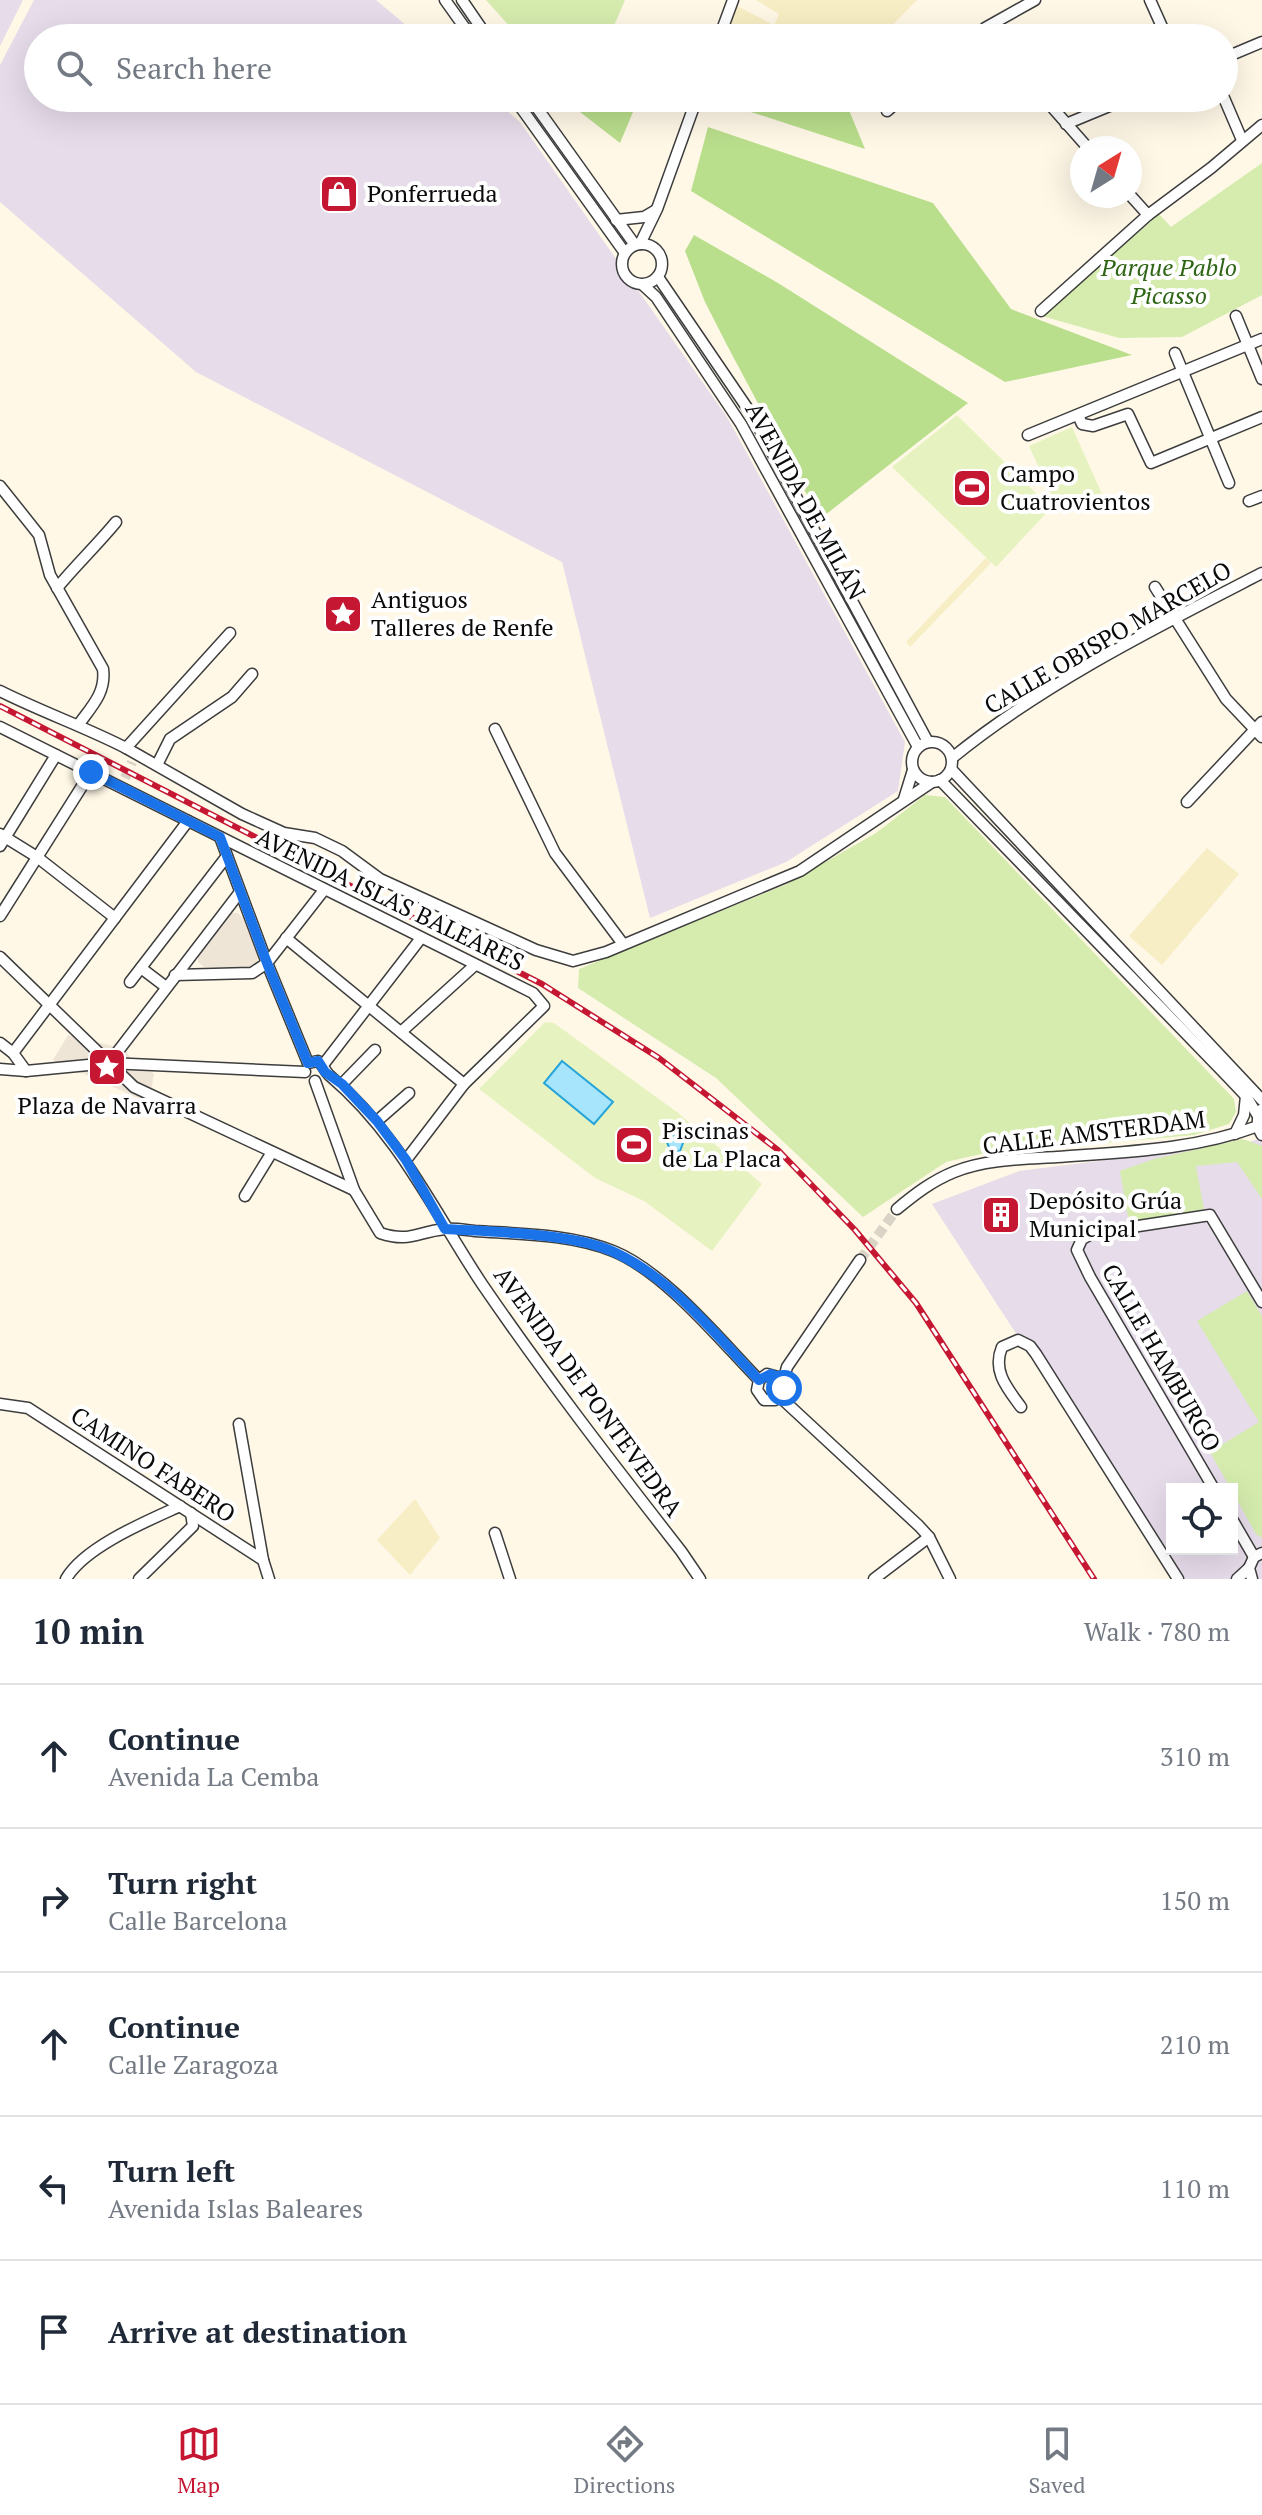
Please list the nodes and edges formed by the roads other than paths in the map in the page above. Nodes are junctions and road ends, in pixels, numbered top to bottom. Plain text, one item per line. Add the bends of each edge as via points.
1 (445, 0) edge
2 (462, 0) edge
3 (733, 0) edge
4 (1035, 0) edge
5 (1150, 0) edge
6 (462, 24) edge
7 (478, 24) edge
8 (724, 24) edge
9 (992, 24) edge
10 (1161, 24) edge
11 (1262, 42) edge
12 (1238, 52) edge
13 (524, 112) edge
14 (540, 112) edge
15 (692, 112) edge
16 (1056, 112) edge
17 (1095, 112) edge
18 (1230, 112) edge
19 (1066, 124) junction
20 (1262, 125) edge
21 (1077, 136) edge
22 (1242, 140) junction
23 (1142, 208) edge
24 (657, 209) junction
25 (1148, 215) junction
26 (616, 220) junction
27 (652, 221) junction
28 (638, 244) junction
29 (653, 247) junction
30 (625, 253) junction
31 (658, 277) junction
32 (643, 285) junction
33 (1041, 311) dead end
34 (1236, 316) dead end
35 (1262, 339) edge
36 (1248, 345) junction
37 (1175, 353) dead end
38 (1183, 371) junction
39 (1262, 379) edge
40 (1078, 415) junction
41 (1262, 417) edge
42 (1028, 435) dead end
43 (1212, 438) junction
44 (1229, 483) dead end
45 (0, 486) edge
46 (1262, 496) edge
47 (1249, 501) dead end
48 (116, 522) dead end
49 (1262, 573) edge
50 (1155, 587) dead end
51 (57, 588) junction
52 (1174, 619) junction
53 (230, 633) dead end
54 (252, 674) dead end
55 (0, 691) edge
56 (79, 724) junction
57 (0, 727) edge
58 (495, 729) dead end
59 (1260, 729) edge
60 (975, 739) junction
61 (923, 744) junction
62 (945, 746) junction
63 (131, 754) junction
64 (56, 755) junction
65 (951, 764) junction
66 (157, 765) junction
67 (913, 770) junction
68 (91, 772) junction
69 (936, 781) junction
70 (904, 799) junction
71 (1187, 802) dead end
72 (188, 821) junction
73 (220, 837) junction
74 (2, 839) edge
75 (227, 856) junction
76 (37, 857) junction
77 (324, 890) junction
78 (240, 892) junction
79 (0, 916) edge
80 (115, 918) junction
81 (286, 938) junction
82 (421, 938) junction
83 (623, 944) junction
84 (0, 957) edge
85 (267, 963) junction
86 (475, 965) junction
87 (141, 968) junction
88 (175, 975) junction
89 (130, 982) dead end
90 (166, 987) junction
91 (50, 1004) junction
92 (369, 1006) junction
93 (401, 1032) junction
94 (0, 1043) edge
95 (375, 1050) dead end
96 (13, 1053) junction
97 (109, 1063) junction
98 (306, 1068) junction
99 (324, 1068) junction
100 (1, 1071) edge
101 (26, 1071) junction
102 (315, 1081) junction
103 (342, 1084) junction
104 (464, 1084) junction
105 (409, 1093) dead end
106 (1246, 1096) junction
107 (1262, 1100) edge
108 (377, 1121) junction
109 (1260, 1121) edge
110 (1235, 1134) junction
111 (272, 1152) junction
112 (406, 1160) junction
113 (354, 1190) junction
114 (245, 1196) dead end
115 (897, 1209) tunnel mouth
116 (445, 1229) junction
117 (860, 1260) tunnel mouth
118 (1262, 1302) edge
119 (787, 1367) junction
120 (771, 1374) junction
121 (759, 1380) junction
122 (783, 1382) junction
123 (780, 1397) junction
124 (0, 1404) edge
125 (1021, 1407) dead end
126 (239, 1424) dead end
127 (1210, 1483) edge
128 (180, 1506) junction
129 (191, 1513) junction
130 (1238, 1531) edge
131 (495, 1533) dead end
132 (929, 1537) junction
133 (263, 1560) junction
134 (1254, 1564) edge
135 (66, 1579) edge
136 (139, 1579) edge
137 (269, 1579) edge
138 (510, 1579) edge
139 (700, 1579) edge
140 (874, 1579) edge
141 (950, 1579) edge
142 (1178, 1579) edge
143 (1237, 1579) edge

1 - 6 street
2 - 7 street
3 - 8 street
4 - 9 street
5 - 10 street
11 - 12 street
13 - 30 street
14 - 26 street
15 - 24 street
16 - 19 street
17 - 19 street
18 - 22 street
19 - 21 street
20 - 22 street
22 - 25 street
23 - 25 street
24 - 26 street via 644,217
24 - 27 street
25 - 33 street
26 - 28 street
27 - 28 street
27 - 29 street
28 - 29 street
28 - 30 street
29 - 31 street via 661,257
30 - 32 street via 623,273
31 - 32 street
31 - 61 street, AVENIDA DE MILÁN via 752,415
32 - 61 street, AVENIDA DE MILÁN via 741,424
34 - 36 street
35 - 36 street
36 - 38 street
36 - 39 street
37 - 38 street
38 - 40 street
38 - 43 street
40 - 42 street
40 - 43 street via 1082,424 1093,426 1128,414 1151,463
41 - 43 street
43 - 44 street
45 - 51 street via 39,535
46 - 47 street
48 - 51 street
49 - 52 street, CALLE OBISPO MARCELO
50 - 52 street
51 - 56 street via 105,681
52 - 59 street via 1226,699
52 - 60 street, CALLE OBISPO MARCELO
53 - 63 street
54 - 66 street via 232,697 170,739
55 - 56 street
56 - 63 street
57 - 64 street, AVENIDA ISLAS BALEARES
58 - 83 street via 555,853
59 - 71 street
60 - 62 street, CALLE OBISPO MARCELO
60 - 65 street, CALLE OBISPO MARCELO
61 - 62 street
61 - 67 street via 912,760
62 - 65 street
63 - 66 street
64 - 68 street, AVENIDA ISLAS BALEARES
64 - 74 street
65 - 69 street
65 - 107 street
66 - 83 street via 242,814 284,833 315,838 380,879 536,950 573,961
67 - 69 street via 920,778
67 - 70 street
68 - 72 street, AVENIDA ISLAS BALEARES via 124,783
68 - 76 street
69 - 70 street
69 - 106 street
70 - 83 street via 800,871
72 - 73 street, AVENIDA ISLAS BALEARES
72 - 80 street
73 - 75 street
73 - 77 street, AVENIDA ISLAS BALEARES
74 - 76 street
75 - 78 street
75 - 87 street
76 - 79 street
76 - 80 street
77 - 81 street
77 - 82 street, AVENIDA ISLAS BALEARES
78 - 85 street
78 - 88 street
80 - 91 street
81 - 85 street
81 - 92 street
82 - 86 street, AVENIDA ISLAS BALEARES
82 - 92 street
84 - 91 street
85 - 88 street via 252,973
85 - 98 street
86 - 93 street
86 - 104 street, AVENIDA ISLAS BALEARES via 533,993 544,1006
87 - 89 street
87 - 90 street
88 - 90 street
90 - 97 street
91 - 96 street
91 - 97 street
92 - 93 street
92 - 99 street
93 - 104 street
94 - 96 street
95 - 103 street
96 - 101 street
97 - 98 street
97 - 101 street
97 - 111 street via 134,1087
98 - 99 street via 318,1061
98 - 102 street
99 - 102 street
99 - 103 street, AVENIDA DE PONTEVEDRA
100 - 101 street
102 - 113 street
103 - 108 street, AVENIDA DE PONTEVEDRA
104 - 112 street
105 - 108 street
106 - 109 street
106 - 110 street
108 - 112 street, AVENIDA DE PONTEVEDRA
109 - 110 street, CALLE AMSTERDAM
110 - 115 street, CALLE AMSTERDAM via 1184,1146 1000,1161 956,1171 925,1186
111 - 113 street
111 - 114 street
112 - 116 street, AVENIDA DE PONTEVEDRA
113 - 116 street via 380,1233 398,1239
116 - 121 street via 571,1240 614,1251 650,1273
116 - 139 street, AVENIDA DE PONTEVEDRA via 522,1342
117 - 119 street
118 - 127 street, CALLE HAMBURGO via 1210,1215 1093,1233 1077,1250
119 - 120 street
119 - 122 street
120 - 121 street
120 - 122 street
121 - 123 street via 759,1396 769,1401
122 - 123 street
123 - 132 street
124 - 128 street, CAMINO FABERO via 28,1408
125 - 142 street via 998,1368 1002,1347 1018,1340 1036,1354
126 - 133 street
128 - 129 street, CAMINO FABERO
128 - 135 street via 116,1538 74,1566
129 - 133 street, CAMINO FABERO
129 - 136 street via 193,1526
130 - 134 street
131 - 138 street
132 - 140 street
132 - 141 street
133 - 137 street
134 - 143 street

